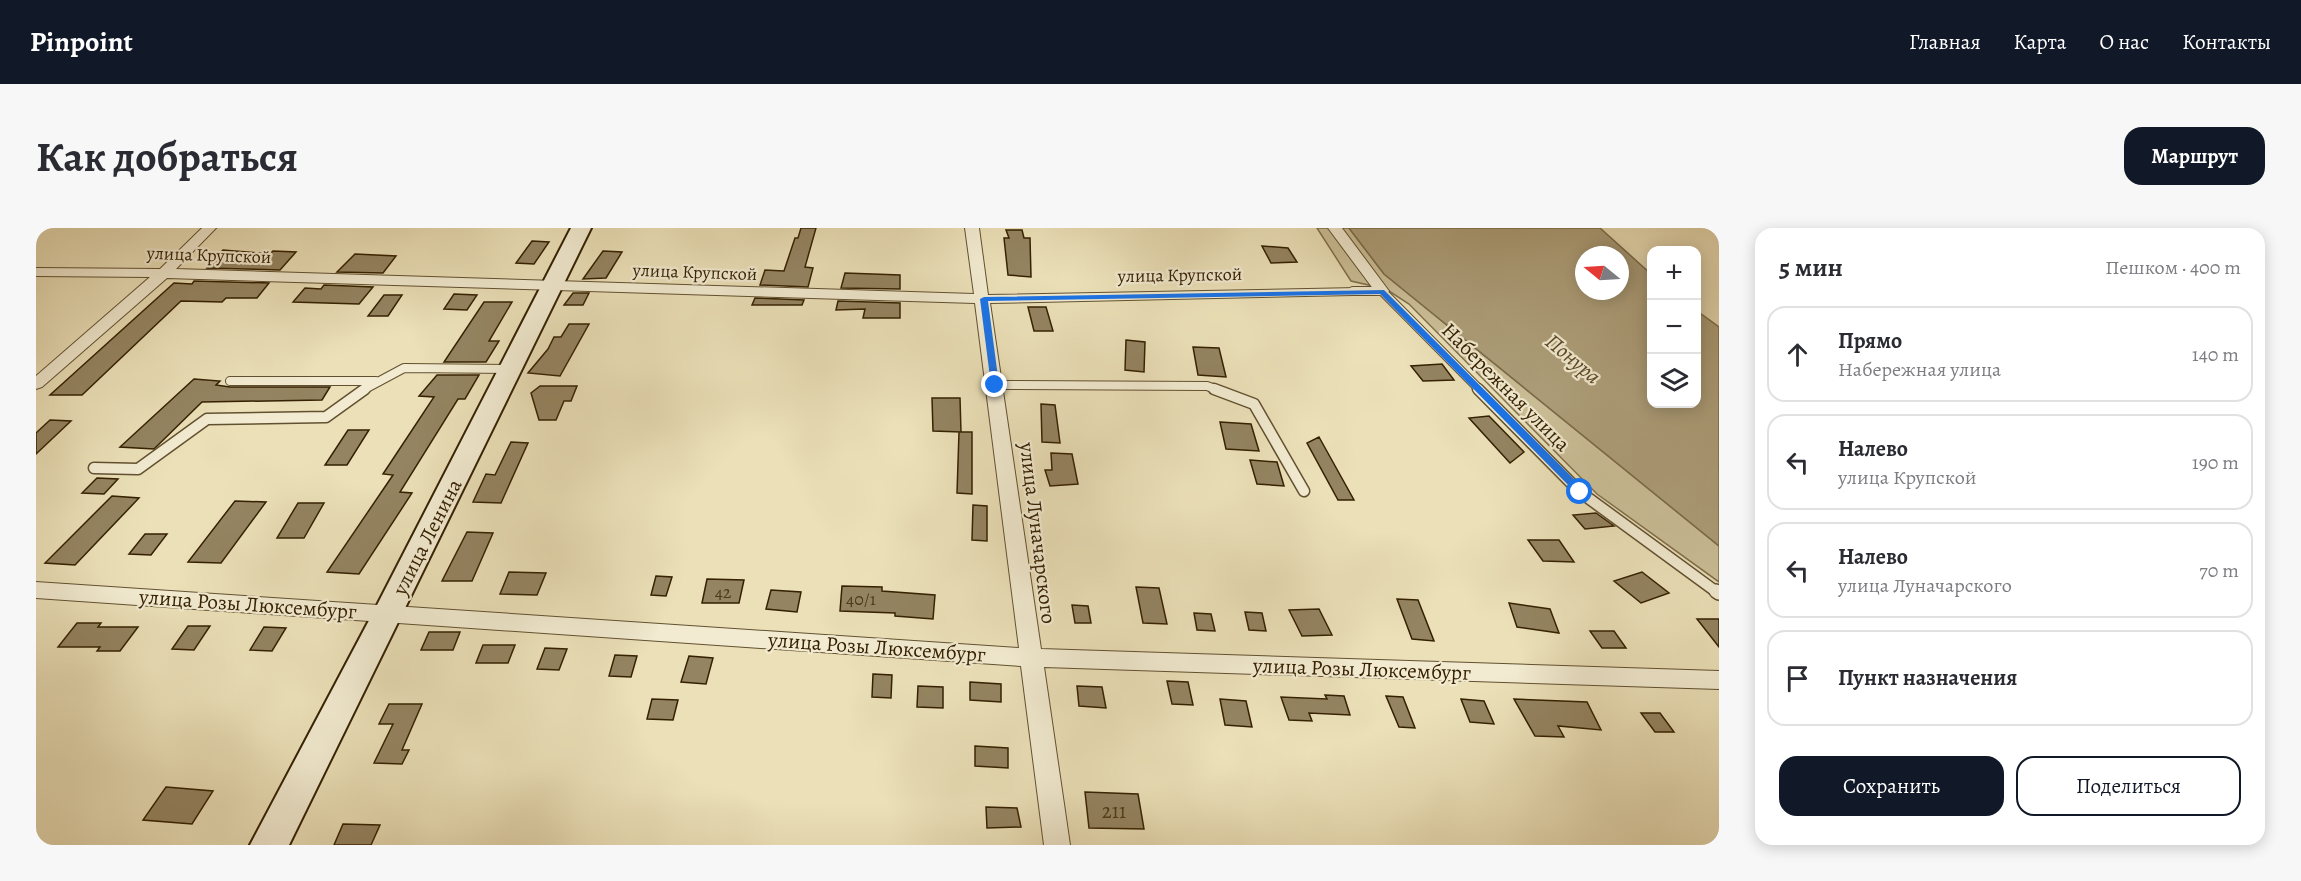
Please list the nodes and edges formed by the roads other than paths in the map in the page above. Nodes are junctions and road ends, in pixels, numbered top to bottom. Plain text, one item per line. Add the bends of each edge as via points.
1 (209, 228) edge
2 (581, 228) edge
3 (972, 228) edge
4 (1335, 228) edge
5 (36, 272) edge
6 (165, 272) junction
7 (552, 287) junction
8 (1353, 291) joint
9 (1382, 291) junction
10 (984, 299) junction
11 (512, 369) junction
12 (230, 381) dead end
13 (376, 381) junction
14 (36, 384) edge
15 (995, 385) junction
16 (94, 468) dead end
17 (1304, 491) dead end
18 (36, 590) edge
19 (1719, 593) edge
20 (389, 613) junction
21 (1030, 658) junction
22 (1719, 680) edge
23 (269, 845) edge
24 (1057, 845) edge

1 - 6 street
2 - 7 street, улица Ленина
3 - 10 street, улица Луначарского
4 - 9 street, Набережная улица
5 - 6 street, улица Крупской
6 - 7 street, улица Крупской
6 - 14 street
7 - 10 street, улица Крупской
7 - 11 street, улица Ленина
8 - 9 lane
8 - 10 street, улица Крупской
9 - 19 lane, Набережная улица via 1580,492
10 - 15 street, улица Луначарского
11 - 13 lane via 404,368
11 - 20 street, улица Ленина
12 - 13 lane
13 - 16 lane via 326,417 207,419 138,469
15 - 17 lane via 1207,386 1254,404
15 - 21 street, улица Луначарского
18 - 20 street, улица Розы Люксембург
20 - 21 street, улица Розы Люксембург
20 - 23 street, улица Ленина
21 - 22 street, улица Розы Люксембург
21 - 24 street, улица Луначарского

